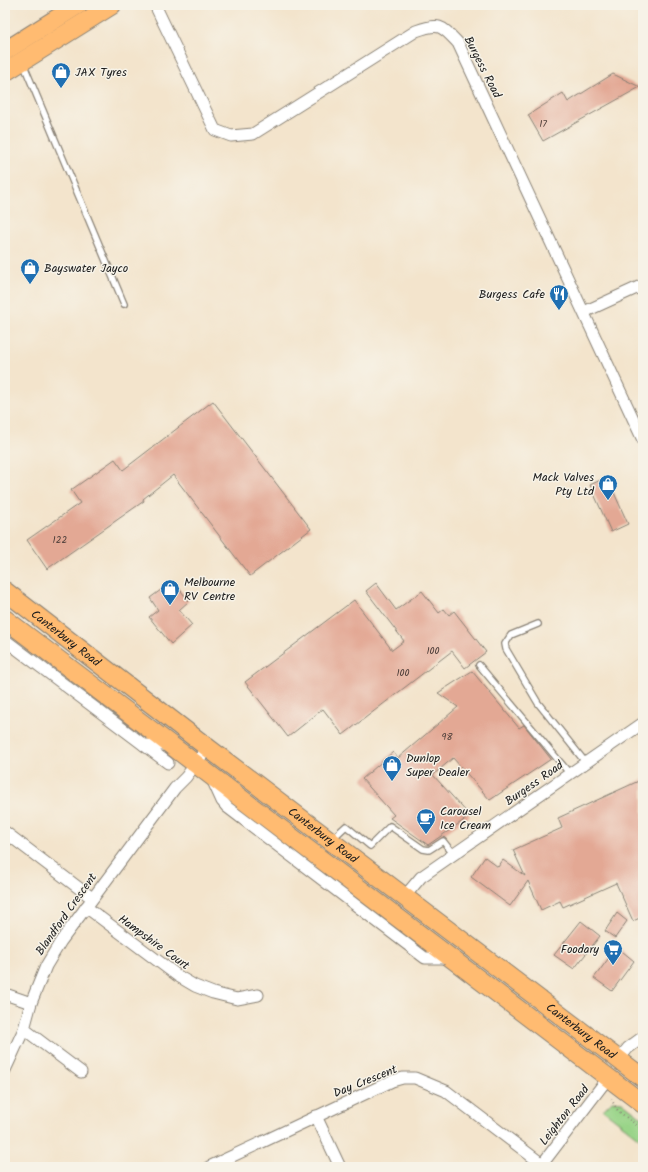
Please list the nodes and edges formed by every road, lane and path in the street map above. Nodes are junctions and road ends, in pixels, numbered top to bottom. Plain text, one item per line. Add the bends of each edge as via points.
1 (78, 5) edge
2 (112, 5) edge
3 (154, 5) edge
4 (5, 51) edge
5 (22, 60) junction
6 (5, 72) edge
7 (643, 285) edge
8 (124, 304) dead end
9 (584, 312) junction
10 (643, 440) edge
11 (5, 591) edge
12 (5, 619) edge
13 (538, 624) dead end
14 (5, 640) edge
15 (480, 665) dead end
16 (643, 724) edge
17 (144, 745) junction
18 (206, 746) junction
19 (170, 754) junction
20 (194, 762) junction
21 (586, 763) junction
22 (571, 774) junction
23 (5, 832) edge
24 (331, 840) junction
25 (454, 855) junction
26 (405, 896) junction
27 (92, 898) junction
28 (86, 907) junction
29 (5, 994) edge
30 (258, 995) dead end
31 (31, 1003) junction
32 (24, 1030) junction
33 (643, 1037) edge
34 (619, 1059) junction
35 (5, 1070) edge
36 (81, 1072) dead end
37 (608, 1078) junction
38 (643, 1078) edge
39 (611, 1099) dead end
40 (643, 1104) edge
41 (316, 1116) junction
42 (643, 1130) edge
43 (541, 1165) edge
44 (209, 1167) edge
45 (340, 1167) edge

1 - 4 main road
2 - 5 main road
3 - 9 street, Burgess Road via 215,130 231,136 253,134 416,31 430,25 444,28 458,43
5 - 6 main road
5 - 8 lane
7 - 9 street
9 - 10 street, Burgess Road
11 - 18 main road, Canterbury Road
12 - 19 main road, Canterbury Road
13 - 21 lane via 511,635 505,644 506,649 538,703
14 - 17 street, Canterbury Road
15 - 22 lane
16 - 21 street, Burgess Road
17 - 19 street
17 - 19 street, Canterbury Road
18 - 20 street, Blandford Crescent
18 - 24 main road, Canterbury Road
19 - 20 main road, Canterbury Road
20 - 27 street, Blandford Crescent via 186,777
20 - 37 main road, Canterbury Road
21 - 22 street, Burgess Road
22 - 25 street, Burgess Road
23 - 27 street
24 - 25 lane via 346,826 370,846 390,826 423,849 429,850 443,841
24 - 26 main road, Canterbury Road
25 - 26 street, Burgess Road via 421,877
26 - 34 main road, Canterbury Road
27 - 28 street, Blandford Crescent
28 - 30 street, Hampshire Court via 195,986 237,999
28 - 31 street, Blandford Crescent via 46,966
29 - 31 street
31 - 32 street, Blandford Crescent
32 - 35 street, Blandford Crescent
32 - 36 street
33 - 34 street via 634,1042
34 - 37 main road
34 - 38 main road, Canterbury Road
37 - 40 main road, Canterbury Road
37 - 43 street, Leighton Road
39 - 42 path via 618,1111
41 - 43 street, Day Crescent via 392,1081 414,1078 446,1091
41 - 44 street, Day Crescent
41 - 45 street

